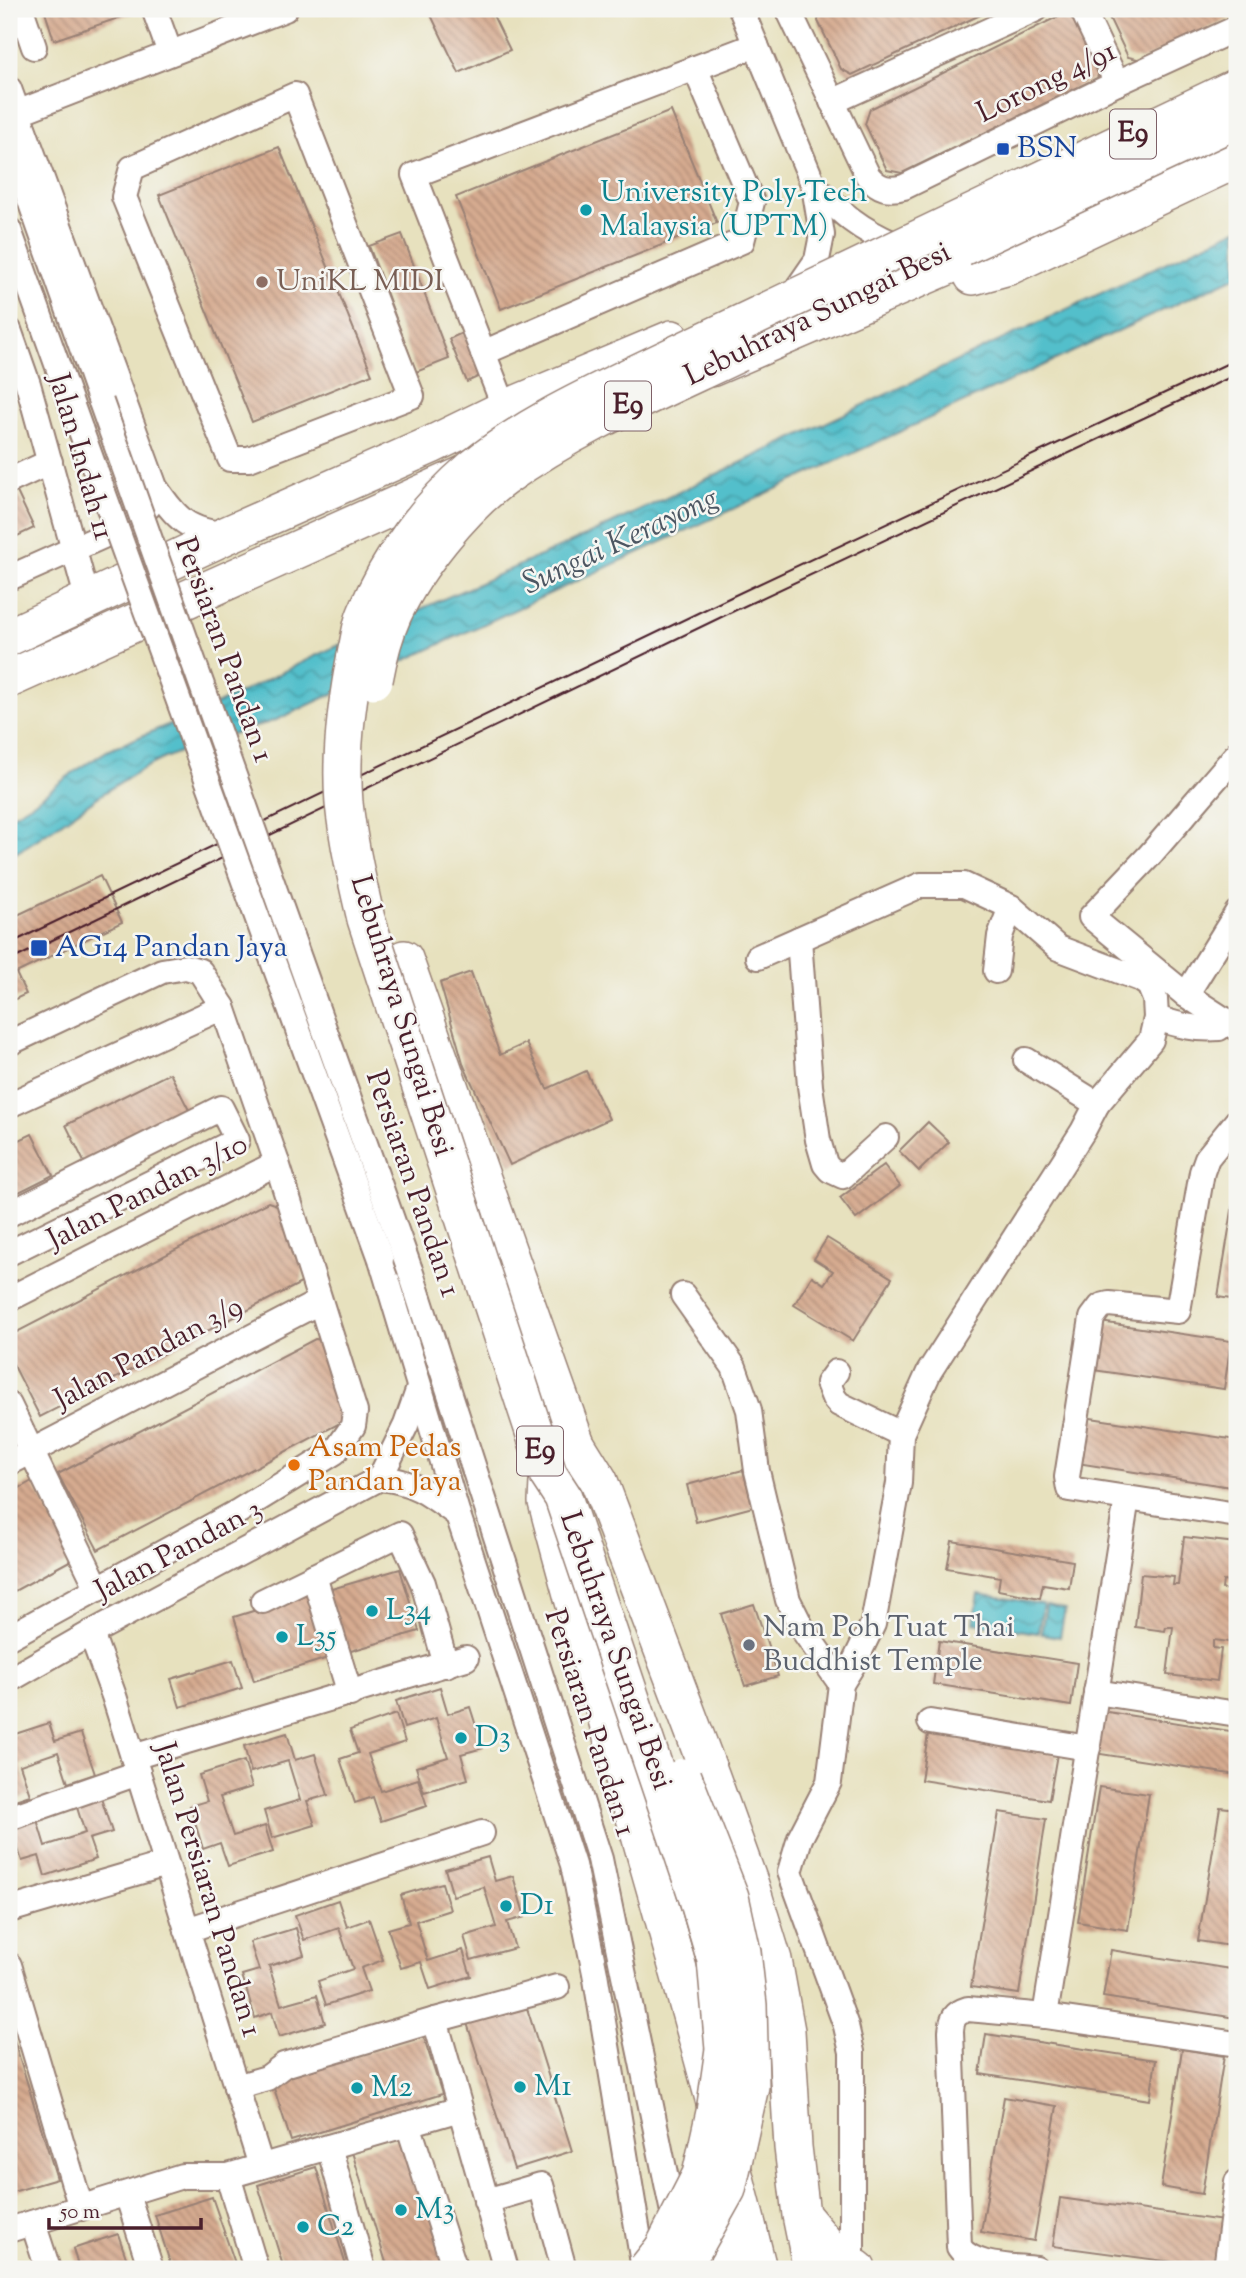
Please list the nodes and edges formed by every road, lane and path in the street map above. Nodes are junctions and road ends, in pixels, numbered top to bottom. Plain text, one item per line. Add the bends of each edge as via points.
1 (21, 9) edge
2 (154, 9) edge
3 (741, 9) edge
4 (788, 9) edge
5 (1036, 9) edge
6 (1082, 9) edge
7 (270, 11) edge
8 (1237, 28) edge
9 (756, 45) junction
10 (34, 47) dead end
11 (170, 53) junction
12 (695, 68) junction
13 (1117, 83) junction
14 (1237, 85) edge
15 (9, 89) edge
16 (295, 95) joint
17 (832, 102) junction
18 (17, 113) junction
19 (1237, 119) edge
20 (1237, 134) edge
21 (9, 141) edge
22 (1237, 159) edge
23 (814, 186) junction
24 (9, 230) edge
25 (894, 244) junction
26 (799, 285) junction
27 (846, 310) junction
28 (9, 330) edge
29 (484, 353) junction
30 (19, 388) edge
31 (505, 409) junction
32 (50, 462) junction
33 (9, 481) edge
34 (155, 487) junction
35 (227, 535) junction
36 (73, 550) junction
37 (9, 578) edge
38 (88, 601) junction
39 (9, 637) edge
40 (9, 679) edge
41 (1237, 754) edge
42 (1011, 907) junction
43 (1237, 913) edge
44 (800, 939) junction
45 (758, 957) dead end
46 (996, 971) dead end
47 (1186, 995) junction
48 (223, 1007) junction
49 (1156, 1018) junction
50 (1231, 1024) edge
51 (9, 1043) edge
52 (1026, 1060) dead end
53 (1097, 1104) junction
54 (9, 1105) edge
55 (1237, 1121) edge
56 (886, 1137) dead end
57 (278, 1163) junction
58 (9, 1214) edge
59 (9, 1253) edge
60 (682, 1295) dead end
61 (9, 1299) edge
62 (319, 1302) junction
63 (836, 1372) dead end
64 (419, 1388) junction
65 (9, 1405) edge
66 (901, 1434) junction
67 (576, 1444) junction
68 (32, 1451) junction
69 (9, 1463) edge
70 (548, 1474) junction
71 (380, 1478) junction
72 (1127, 1498) junction
73 (239, 1511) junction
74 (458, 1514) junction
75 (1237, 1515) edge
76 (255, 1546) junction
77 (314, 1576) junction
78 (98, 1589) junction
79 (263, 1601) dead end
80 (91, 1633) junction
81 (9, 1637) edge
82 (9, 1680) edge
83 (841, 1684) junction
84 (1096, 1692) junction
85 (350, 1694) junction
86 (1237, 1714) edge
87 (930, 1721) dead end
88 (1087, 1748) junction
89 (135, 1765) junction
90 (9, 1818) edge
91 (482, 1833) dead end
92 (166, 1864) junction
93 (9, 1910) edge
94 (187, 1930) junction
95 (9, 1965) edge
96 (557, 1987) dead end
97 (781, 1997) junction
98 (1045, 2016) junction
99 (435, 2020) junction
100 (694, 2031) junction
101 (1237, 2045) edge
102 (236, 2087) junction
103 (460, 2109) junction
104 (408, 2124) junction
105 (329, 2147) junction
106 (261, 2166) junction
107 (228, 2176) junction
108 (1237, 2182) edge
109 (127, 2194) junction
110 (486, 2201) junction
111 (80, 2208) junction
112 (801, 2215) junction
113 (33, 2223) junction
114 (9, 2230) edge
115 (749, 2233) junction
116 (681, 2262) edge
117 (855, 2268) edge
118 (48, 2269) edge
119 (151, 2269) edge
120 (256, 2269) edge
121 (363, 2269) edge
122 (454, 2269) edge
123 (506, 2269) edge
124 (564, 2269) edge
125 (645, 2269) edge
126 (758, 2269) edge
127 (812, 2269) edge
128 (1036, 2269) edge
129 (1226, 2269) edge

1 - 10 street
2 - 11 street
3 - 9 street
4 - 17 street
5 - 17 street
6 - 13 street
7 - 11 street
8 - 13 street, Lorong 4/91
9 - 12 street
9 - 23 street
11 - 18 street
12 - 29 street via 752,202 742,241
12 - 29 street via 414,175
13 - 17 street, Lorong 4/91 via 894,189 874,184 867,176
14 - 25 highway, E9
14 - 70 highway, Lebuhraya Sungai Besi / E9, bridge via 563,409 472,470 416,528 386,572 365,616 350,685 344,802 352,855 366,919
15 - 18 street
16 - 16 street via 412,396 250,459 230,459 124,197 132,168
18 - 34 street
19 - 67 highway, Lebuhraya Sungai Besi / E9, bridge via 783,331 556,444 503,478 458,519 393,614 368,707 370,845 404,959
20 - 27 highway, E9
21 - 116 street, Persiaran Pandan 1, bridge via 410,1270 600,1859
22 - 27 highway via 1009,266
23 - 25 street via 849,220
23 - 26 street via 822,235 817,260
24 - 64 street, Persiaran Pandan 1, bridge via 381,1259
25 - 26 highway, E9
26 - 31 highway, E9
27 - 40 highway, E9 via 363,519
28 - 30 street, Jalan Indah 11
29 - 31 street
30 - 32 street, Jalan Indah 11
31 - 35 highway, E9
32 - 33 street
32 - 36 street, Jalan Indah 11
34 - 35 street via 184,523 203,532
34 - 36 street via 149,506 130,524
35 - 38 highway, E9
36 - 37 street
36 - 38 street, Jalan Indah 11
38 - 39 highway, E9
41 - 47 street via 1091,917
42 - 44 street via 964,884 921,885
42 - 46 street via 1000,936
42 - 49 street via 1058,948 1149,985
43 - 47 street
44 - 45 street
44 - 56 street via 810,1086 825,1164 843,1176
47 - 50 street
48 - 51 street via 200,971 186,967 162,971
48 - 54 street
48 - 57 street
49 - 50 street via 1189,1028
49 - 53 street via 1151,1040
52 - 53 street
53 - 66 street via 929,1372
55 - 72 street via 1207,1158 1202,1172 1178,1311 1109,1304 1101,1306 1092,1318 1067,1477 1069,1489
57 - 61 street, Jalan Pandan 3/10
57 - 62 street
58 - 59 street via 221,1108 237,1139
60 - 83 street via 734,1367 749,1409 757,1471 788,1601
62 - 68 street, Jalan Pandan 3/9
62 - 73 street via 355,1412 354,1426 335,1452
63 - 66 street via 828,1382 839,1404
64 - 71 street
64 - 74 street, Persiaran Pandan 1
65 - 68 street
66 - 83 street via 899,1483 873,1624
67 - 97 highway via 599,1481 750,1885
67 - 116 highway, Lebuhraya Sungai Besi / E9, bridge via 583,1487 644,1670 730,1897 744,1966 750,2085 727,2189
68 - 69 street, Jalan Pandan 3/9
68 - 78 street
70 - 100 highway via 547,1503
70 - 125 highway, Lebuhraya Sungai Besi / E9, bridge via 564,1497 716,1960 724,2049 701,2175 663,2249
71 - 74 street via 417,1486
71 - 76 street, Jalan Pandan 3
72 - 75 street
72 - 84 street
73 - 76 street
73 - 78 street
74 - 125 street, Persiaran Pandan 1 via 573,1865 596,1973
76 - 80 street, Jalan Pandan 3
77 - 79 street
77 - 85 street
77 - 85 street via 400,1534 456,1662
78 - 81 street
80 - 82 street, Jalan Pandan 3
80 - 89 street, Jalan Persiaran Pandan 1
83 - 117 street via 830,1782 800,1838 790,1872 852,2052
84 - 86 street
84 - 88 street
85 - 89 street
87 - 88 street
88 - 98 street
89 - 90 street
89 - 92 street, Jalan Persiaran Pandan 1
91 - 94 street
92 - 93 street
92 - 94 street, Jalan Persiaran Pandan 1
94 - 102 street, Jalan Persiaran Pandan 1
95 - 111 street
96 - 99 street
97 - 100 highway via 772,2035 761,2047 737,2056 711,2047
97 - 112 highway
98 - 101 street
98 - 128 street via 968,2008 952,2020 959,2247 983,2262
99 - 102 street via 284,2065 267,2078
99 - 103 street
100 - 115 highway
102 - 106 street, Jalan Persiaran Pandan 1
103 - 104 street
103 - 110 street
104 - 105 street
104 - 122 street
105 - 106 street
105 - 121 street
106 - 107 street
107 - 109 street via 182,2176
107 - 120 street
108 - 129 street
109 - 111 street
109 - 119 street
110 - 123 street
110 - 124 street via 541,2185
111 - 113 street
112 - 117 highway via 834,2254
112 - 127 highway
113 - 114 street
113 - 118 street
115 - 116 highway via 720,2256
115 - 126 highway

